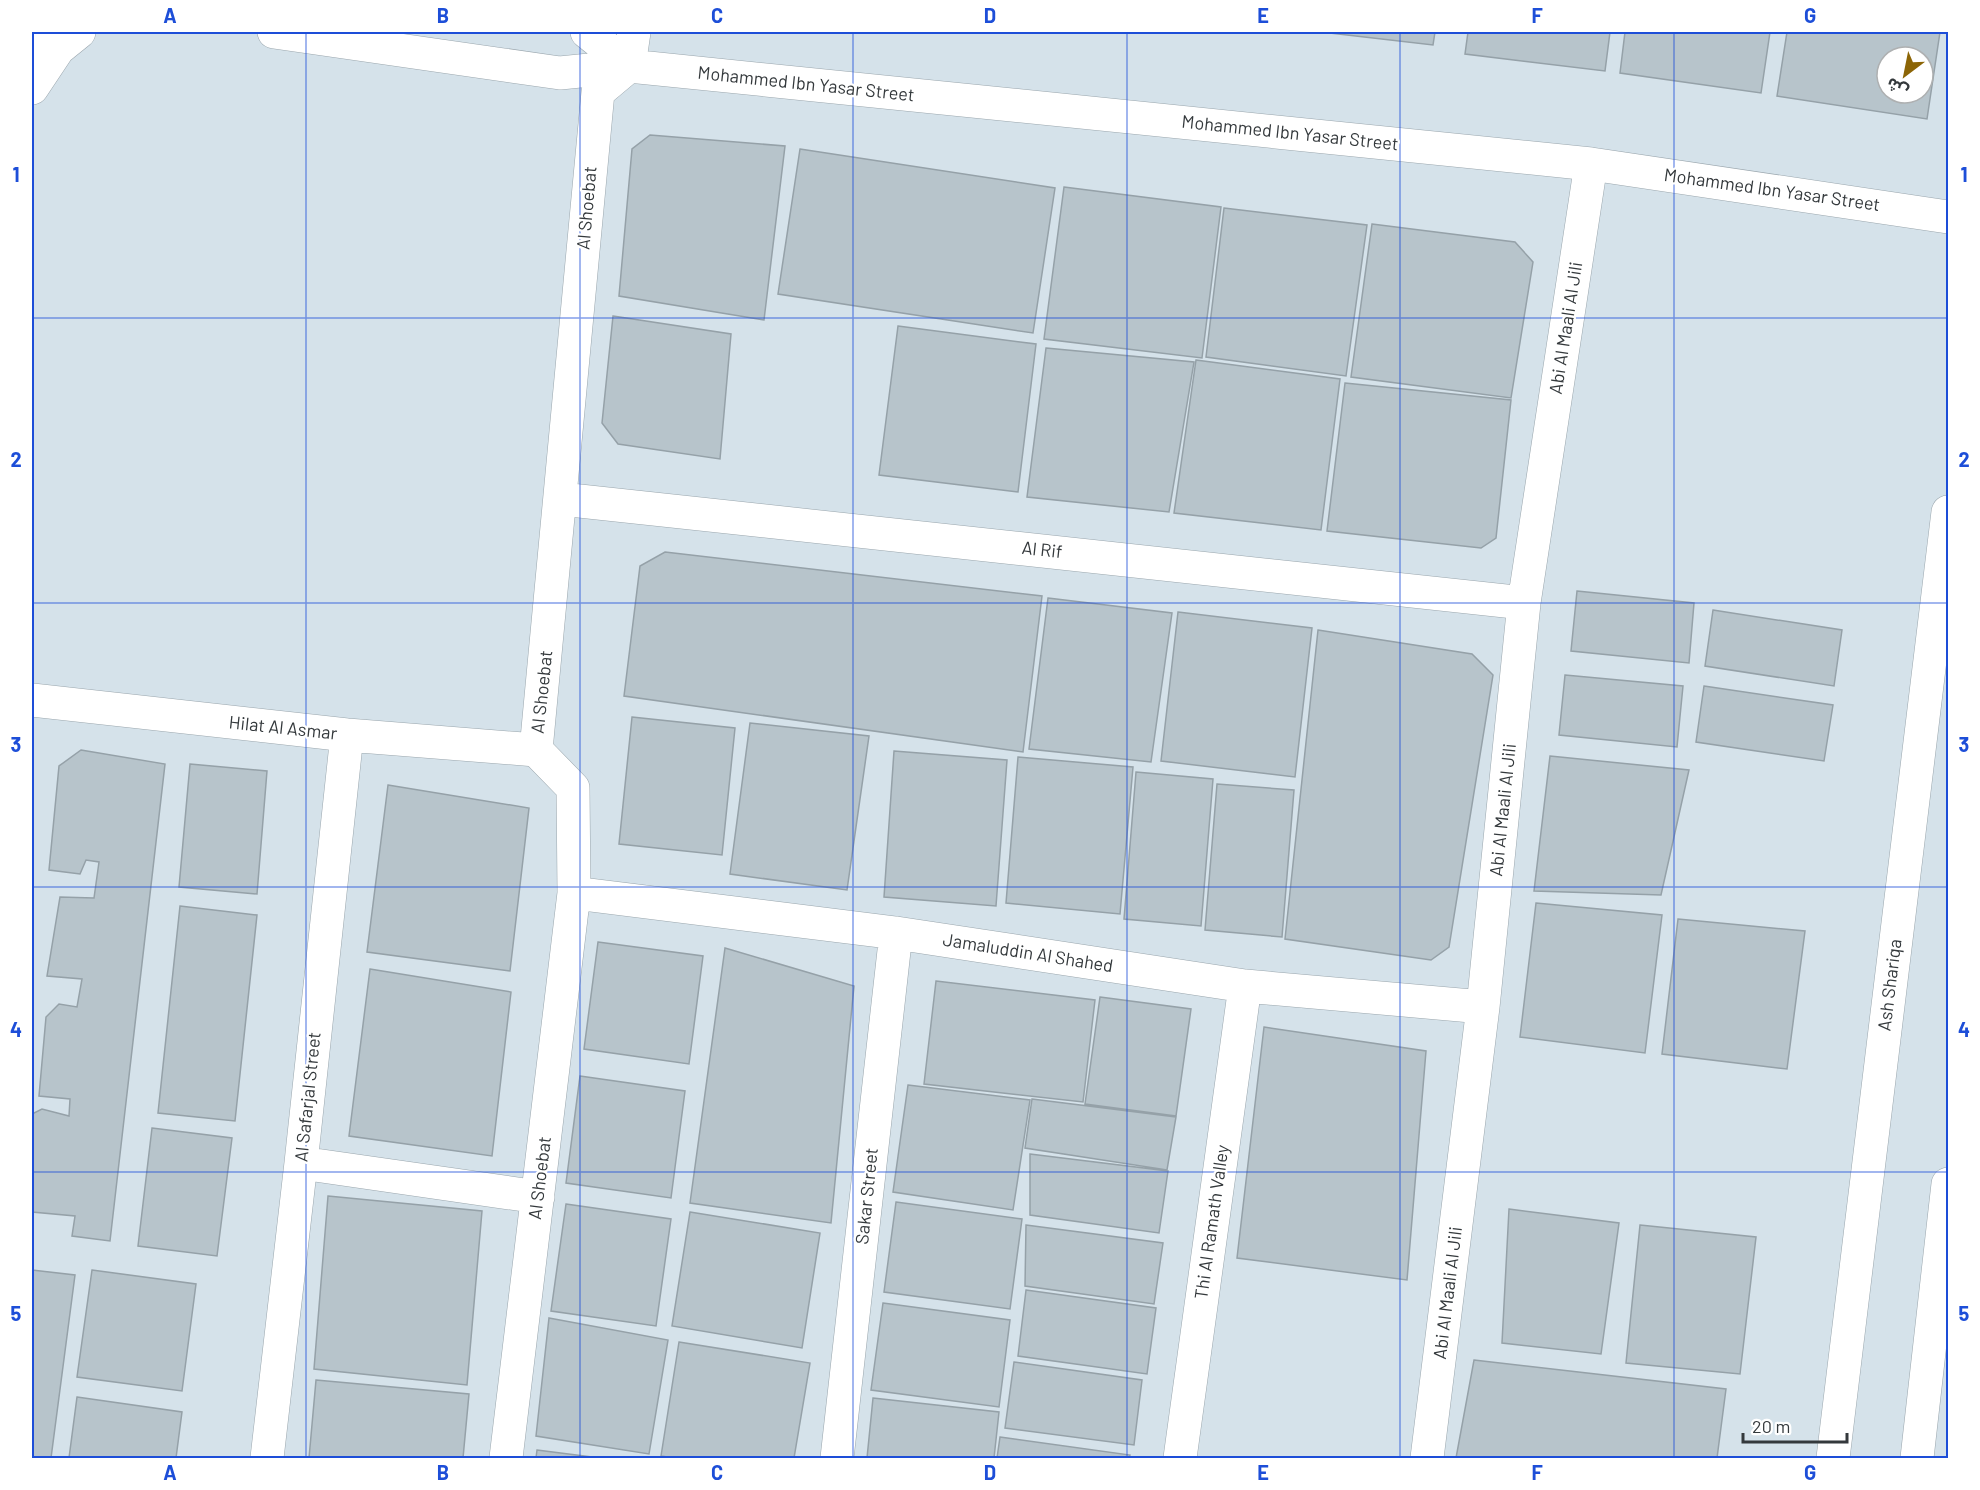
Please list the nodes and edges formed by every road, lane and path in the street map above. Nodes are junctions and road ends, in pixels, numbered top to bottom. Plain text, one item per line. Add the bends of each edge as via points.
1 (34, 32) edge
2 (79, 32) edge
3 (274, 32) edge
4 (587, 32) edge
5 (634, 32) edge
6 (32, 57) edge
7 (629, 66) junction
8 (32, 88) edge
9 (1591, 164) junction
10 (1948, 217) edge
11 (561, 499) junction
12 (1948, 512) edge
13 (1944, 580) edge
14 (1524, 603) junction
15 (32, 700) edge
16 (347, 735) junction
17 (536, 750) junction
18 (574, 893) junction
19 (896, 933) junction
20 (1245, 986) junction
21 (1483, 1007) junction
22 (301, 1163) junction
23 (1948, 1184) edge
24 (538, 1197) junction
25 (1937, 1381) edge
26 (267, 1458) edge
27 (506, 1458) edge
28 (837, 1458) edge
29 (1180, 1458) edge
30 (1427, 1458) edge
31 (1833, 1458) edge
32 (1917, 1458) edge

1 - 6 street
2 - 8 street via 58,49
3 - 7 street, Mohammed Ibn Yasar Street via 560,73
4 - 7 street
5 - 7 street
7 - 9 street, Mohammed Ibn Yasar Street
7 - 11 street, Al Shoebat via 598,92
9 - 10 street, Mohammed Ibn Yasar Street
9 - 14 street, Abi Al Maali Al Jili
11 - 14 street, Al Rif
11 - 17 street, Al Shoebat
12 - 13 street, Ash Shariqa
13 - 31 street, Ash Shariqa
14 - 21 street, Abi Al Maali Al Jili
15 - 16 street, Hilat Al Asmar
16 - 17 street, Hilat Al Asmar
16 - 22 street, Al Safarjal Street
17 - 18 street, Al Shoebat via 573,788
18 - 19 street, Jamaluddin Al Shahed
18 - 24 street, Al Shoebat
19 - 20 street, Jamaluddin Al Shahed
19 - 28 street, Sakar Street
20 - 21 street, Jamaluddin Al Shahed
20 - 29 street, Thi Al Ramath Valley
21 - 30 street, Abi Al Maali Al Jili
22 - 24 street
22 - 26 street, Al Safarjal Street
23 - 25 street
24 - 27 street, Al Shoebat
25 - 32 street

